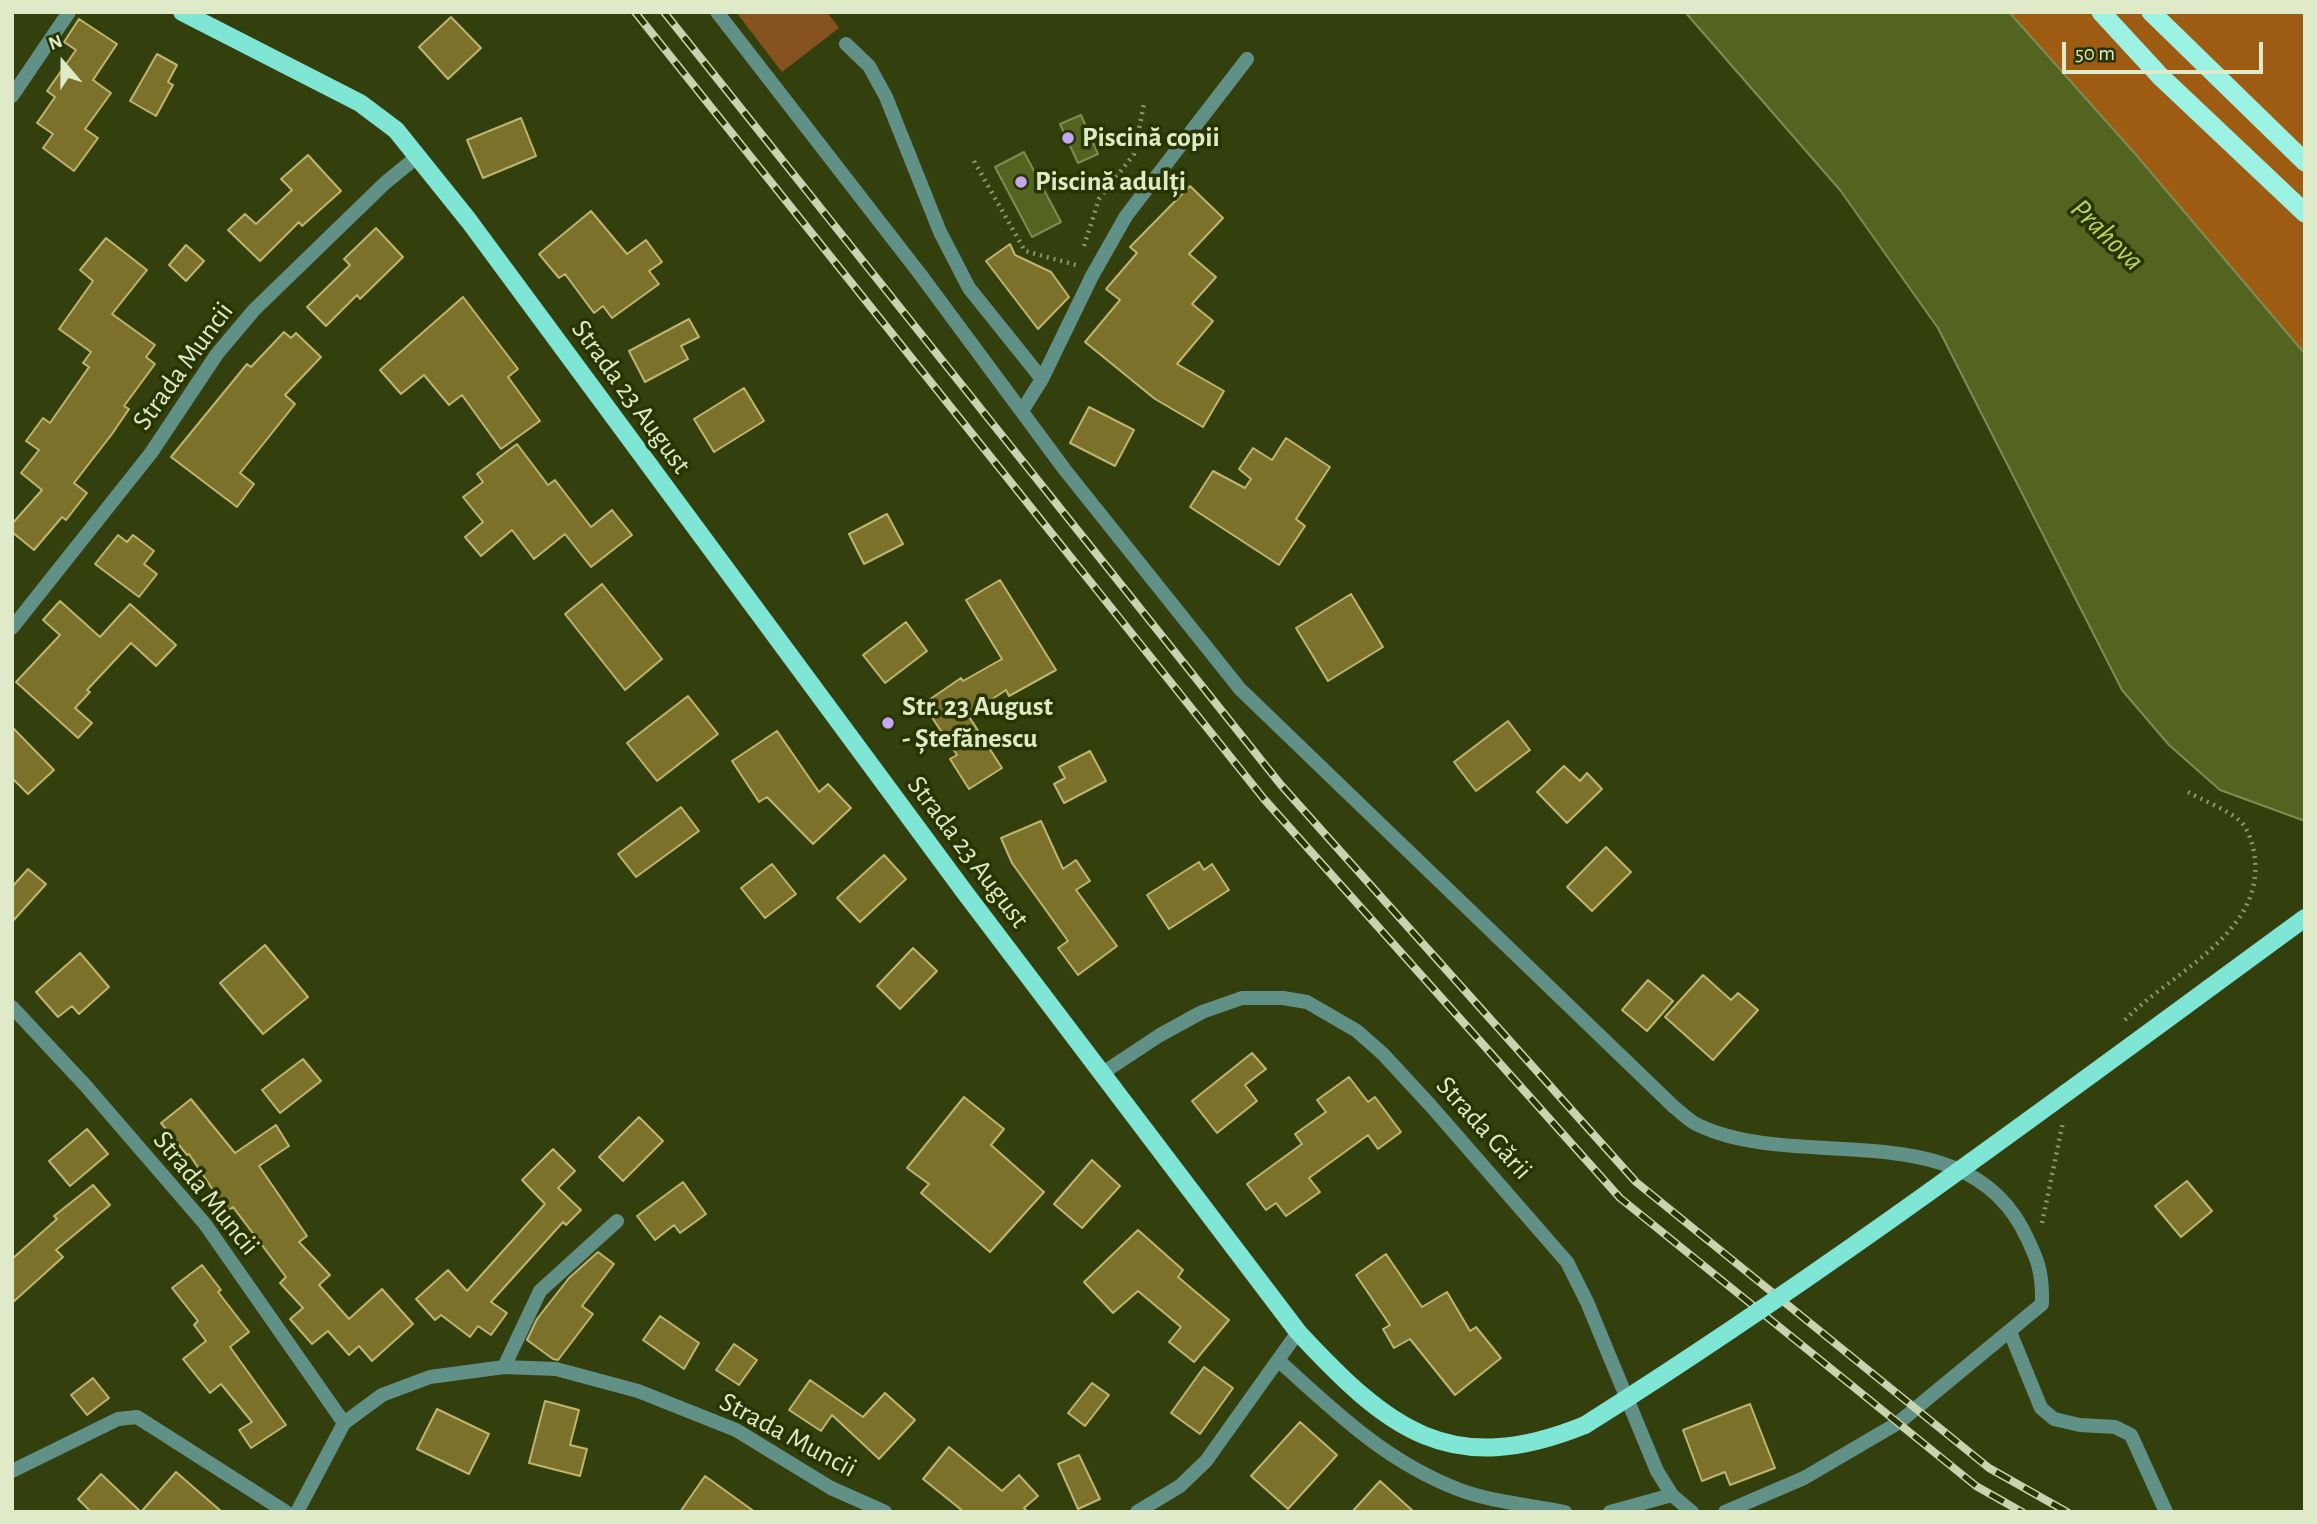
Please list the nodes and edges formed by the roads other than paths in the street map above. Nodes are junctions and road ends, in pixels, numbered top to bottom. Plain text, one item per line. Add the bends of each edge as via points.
1 (69, 12) edge
2 (182, 12) edge
3 (718, 12) edge
4 (2101, 12) edge
5 (2151, 12) edge
6 (846, 44) dead end
7 (1247, 59) dead end
8 (12, 96) edge
9 (418, 156) junction
10 (2305, 162) edge
11 (2305, 213) edge
12 (1042, 379) junction
13 (1022, 411) junction
14 (12, 628) edge
15 (2305, 918) edge
16 (12, 1007) edge
17 (1104, 1072) junction
18 (617, 1220) dead end
19 (1298, 1332) junction
20 (2010, 1332) junction
21 (1278, 1360) junction
22 (504, 1367) junction
23 (344, 1423) junction
24 (12, 1471) edge
25 (1672, 1495) junction
26 (286, 1512) edge
27 (297, 1512) edge
28 (885, 1512) edge
29 (1138, 1512) edge
30 (1565, 1512) edge
31 (1610, 1512) edge
32 (1692, 1512) edge
33 (1725, 1512) edge
34 (2166, 1512) edge

1 - 8 street
2 - 9 main road, Strada 23 August via 360,103 396,130
3 - 13 street
4 - 11 highway via 2160,76
5 - 10 highway
6 - 12 street via 869,66 887,97 940,232 969,288
7 - 12 street via 1126,216
9 - 14 street, Strada Muncii via 254,310 217,355 144,462
9 - 17 main road, Strada 23 August
12 - 13 street
13 - 20 street via 1240,688 1696,1125 1765,1143 1900,1153 1945,1162 1990,1190 2015,1215 2043,1274 2042,1304
15 - 19 main road, Strada 23 August, bridge via 1843,1254 1697,1355 1585,1425 1520,1447 1493,1449 1444,1441 1389,1419
16 - 23 street, Strada Muncii via 205,1224
17 - 19 main road, Strada 23 August
17 - 25 street, Strada Gării via 1202,1012 1242,998 1307,1003 1357,1031 1431,1106 1567,1262 1646,1447
18 - 22 street via 540,1291
19 - 21 street
20 - 33 street via 1898,1423 1804,1478
20 - 34 street via 2041,1408 2054,1419 2115,1427 2131,1435
21 - 29 street via 1206,1461 1180,1486
21 - 30 street via 1363,1437 1409,1468 1462,1491
22 - 23 street, Strada Muncii via 430,1377 382,1395
22 - 28 street, Strada Muncii via 556,1369 638,1391 736,1430 831,1488
23 - 27 street, Strada Muncii
24 - 26 street via 118,1419 138,1418
25 - 31 street
25 - 32 street, Strada Gării

